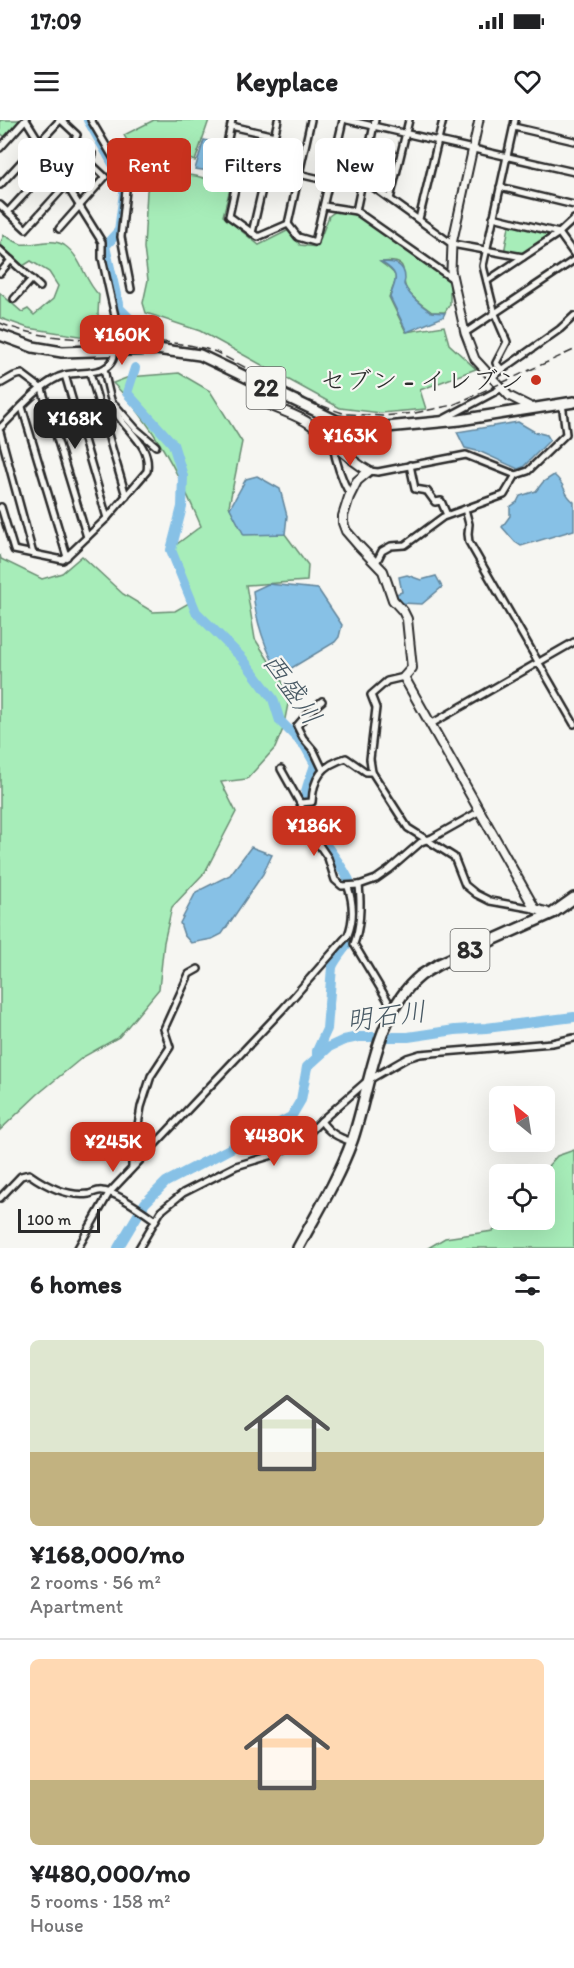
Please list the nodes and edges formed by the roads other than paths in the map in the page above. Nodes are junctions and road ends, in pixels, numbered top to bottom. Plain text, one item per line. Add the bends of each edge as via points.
1 (26, 120) edge
2 (61, 120) edge
3 (91, 120) edge
4 (278, 120) edge
5 (311, 120) edge
6 (345, 120) edge
7 (408, 120) edge
8 (443, 120) edge
9 (479, 120) edge
10 (515, 120) edge
11 (231, 123) edge
12 (375, 123) edge
13 (514, 127) junction
14 (405, 133) junction
15 (275, 136) joint
16 (37, 138) edge
17 (44, 138) edge
18 (76, 138) edge
19 (228, 138) edge
20 (340, 138) edge
21 (372, 138) edge
22 (438, 141) junction
23 (574, 141) edge
24 (107, 147) edge
25 (0, 148) edge
26 (472, 149) junction
27 (303, 151) edge
28 (507, 157) junction
29 (18, 166) edge
30 (95, 168) edge
31 (574, 172) edge
32 (0, 185) edge
33 (500, 188) junction
34 (95, 189) edge
35 (26, 192) edge
36 (59, 192) edge
37 (71, 192) edge
38 (92, 192) edge
39 (126, 192) edge
40 (234, 192) edge
41 (262, 192) edge
42 (294, 192) edge
43 (327, 192) edge
44 (360, 192) edge
45 (380, 192) edge
46 (390, 199) junction
47 (0, 205) edge
48 (574, 205) edge
49 (324, 206) junction
50 (80, 207) junction
51 (8, 212) junction
52 (356, 212) junction
53 (493, 217) junction
54 (419, 219) junction
55 (574, 219) edge
56 (288, 224) junction
57 (60, 230) dead end
58 (252, 233) junction
59 (559, 233) junction
60 (452, 244) junction
61 (0, 250) edge
62 (486, 250) junction
63 (574, 254) edge
64 (523, 257) junction
65 (11, 260) junction
66 (574, 260) edge
67 (0, 273) edge
68 (32, 279) junction
69 (453, 279) junction
70 (487, 281) junction
71 (40, 287) dead end
72 (131, 289) dead end
73 (14, 299) dead end
74 (495, 314) junction
75 (115, 316) dead end
76 (574, 316) edge
77 (465, 333) junction
78 (0, 334) edge
79 (114, 351) junction
80 (104, 369) junction
81 (502, 370) junction
82 (90, 373) junction
83 (65, 375) junction
84 (492, 377) junction
85 (0, 384) edge
86 (502, 388) junction
87 (42, 389) junction
88 (264, 389) junction
89 (574, 402) edge
90 (562, 403) junction
91 (113, 404) junction
92 (22, 407) junction
93 (533, 408) junction
94 (438, 422) junction
95 (0, 430) edge
96 (574, 432) edge
97 (566, 434) junction
98 (333, 445) junction
99 (156, 446) dead end
100 (410, 465) junction
101 (369, 471) junction
102 (516, 475) junction
103 (350, 495) junction
104 (126, 496) junction
105 (0, 508) edge
106 (465, 509) junction
107 (447, 515) junction
108 (107, 518) junction
109 (87, 537) junction
110 (33, 554) junction
111 (67, 557) junction
112 (376, 563) junction
113 (574, 642) edge
114 (539, 662) junction
115 (404, 677) junction
116 (322, 701) dead end
117 (431, 724) junction
118 (574, 724) edge
119 (281, 769) dead end
120 (323, 770) junction
121 (372, 772) junction
122 (300, 803) junction
123 (480, 811) junction
124 (427, 840) junction
125 (359, 885) junction
126 (348, 887) junction
127 (574, 898) edge
128 (535, 909) junction
129 (550, 912) junction
130 (198, 969) dead end
131 (394, 1011) junction
132 (574, 1038) edge
133 (367, 1081) junction
134 (321, 1121) junction
135 (352, 1142) junction
136 (132, 1168) junction
137 (109, 1193) junction
138 (0, 1198) edge
139 (155, 1220) junction
140 (78, 1248) edge
141 (139, 1248) edge
142 (298, 1248) edge

1 - 16 street
1 - 25 street
2 - 17 street
2 - 18 street via 77,135
3 - 24 street
4 - 15 street
5 - 27 street
6 - 12 street
6 - 20 street
7 - 14 street
8 - 22 street
9 - 26 street
10 - 13 street
11 - 15 street
11 - 19 street
12 - 14 street
12 - 21 street
13 - 23 street
13 - 28 street
14 - 22 street
14 - 46 street
22 - 26 street
22 - 54 street
26 - 28 street
26 - 60 street
28 - 31 street
28 - 33 street
29 - 32 street
30 - 34 street via 105,177
33 - 48 street
33 - 53 street
35 - 51 street
36 - 51 street via 26,229
37 - 50 street
38 - 50 street
39 - 72 street via 121,237
40 - 58 street via 229,216
41 - 58 street
42 - 56 street
43 - 49 street
44 - 52 street
45 - 46 street
46 - 54 street
47 - 51 street
49 - 52 street
49 - 56 street via 315,242 298,237
50 - 57 street
50 - 75 street via 102,242
52 - 69 street
53 - 59 street
53 - 62 street
54 - 60 street
55 - 59 street
56 - 58 street via 258,237
59 - 63 street
59 - 64 street
60 - 62 street
60 - 69 street
61 - 65 street
62 - 64 street
62 - 70 street via 483,266
64 - 70 street
65 - 67 street
65 - 68 street
66 - 74 street
68 - 71 street
68 - 73 street
69 - 77 street
70 - 74 street
74 - 77 street
74 - 81 street via 507,342 496,363
76 - 81 street
77 - 84 street via 475,359
78 - 79 main road, 22 via 33,347 62,352
79 - 80 street via 111,364
79 - 88 main road, 22 via 200,355
80 - 82 street
80 - 91 street
81 - 84 street
82 - 83 street
82 - 104 street
83 - 87 street
83 - 108 street
84 - 86 street
85 - 87 street via 22,374
86 - 93 street
86 - 94 street
87 - 92 street
87 - 109 street
88 - 94 main road, 22 via 337,422 376,428
88 - 98 main road via 268,404 309,423
89 - 90 main road, 22
90 - 93 main road, 22
90 - 97 street
91 - 99 street
91 - 104 street via 146,452 148,463 147,471
92 - 95 street
92 - 111 street
93 - 94 main road, 22
95 - 110 street
96 - 97 street
97 - 102 street via 528,471
98 - 101 main road
98 - 103 street via 336,465
100 - 101 street
100 - 102 street via 466,455
100 - 107 street via 415,489 427,491 435,502 441,501
101 - 103 main road via 357,481
102 - 106 street via 504,495
103 - 112 main road via 343,516 346,531
104 - 108 street
105 - 110 street via 14,550
106 - 107 street
106 - 114 street via 469,542
107 - 112 street via 405,545 382,551
108 - 109 street
109 - 111 street
110 - 111 street via 63,560
112 - 115 main road via 383,571 393,600 407,619 412,668
113 - 114 street
114 - 117 street
114 - 118 street
115 - 117 main road
115 - 121 street via 387,681 371,695 376,708
116 - 120 street via 297,726
117 - 123 main road
119 - 122 street
120 - 121 street via 346,758
120 - 122 street via 317,776 312,802
121 - 124 street via 408,828
122 - 126 street via 309,830 328,858 334,880
123 - 124 street
123 - 128 main road
124 - 125 street via 376,879
124 - 128 street via 454,857 465,885 476,894 490,901
125 - 126 street
125 - 131 street via 359,932 354,944
126 - 136 street via 352,926 342,942
127 - 129 main road, 83
128 - 129 main road
129 - 131 main road, 83 via 421,975
130 - 136 street via 189,974 164,1029 170,1047 151,1076 141,1107
131 - 133 main road, 83
132 - 133 street via 420,1054
133 - 134 street
133 - 135 main road, 83
134 - 135 street via 333,1135
134 - 139 street via 305,1137 276,1154 236,1166 192,1188
135 - 142 main road, 83
136 - 137 street
137 - 138 street via 75,1194 47,1186 29,1174 21,1176
137 - 139 street
137 - 140 street
139 - 141 street

